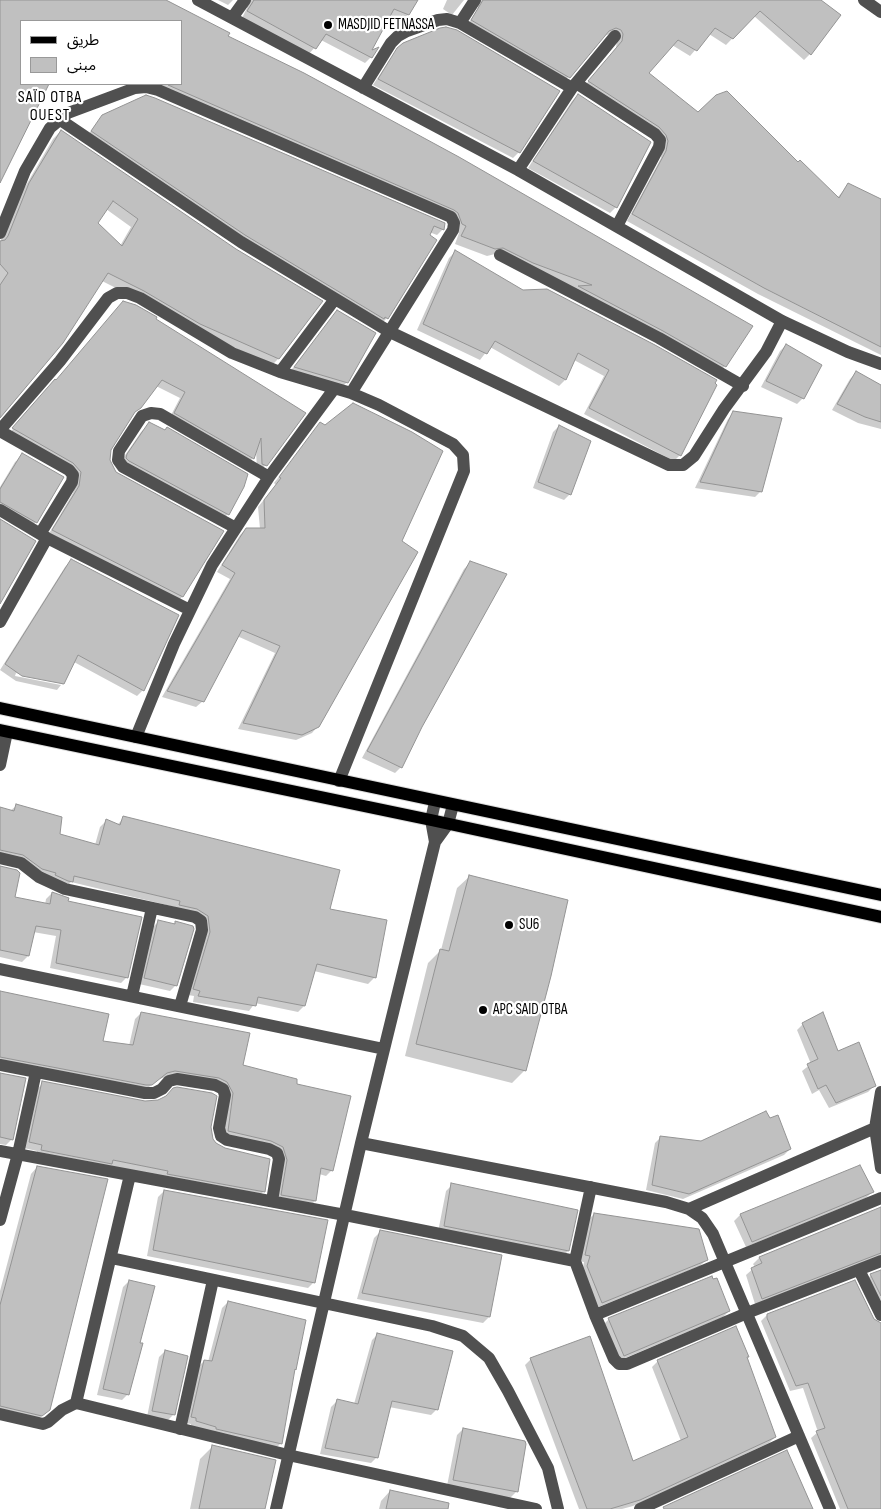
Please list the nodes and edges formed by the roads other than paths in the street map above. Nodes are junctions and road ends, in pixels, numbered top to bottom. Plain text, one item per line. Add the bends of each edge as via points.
1 (198, 0) edge
2 (245, 0) edge
3 (475, 0) edge
4 (864, 0) edge
5 (881, 12) edge
6 (232, 18) junction
7 (460, 23) junction
8 (615, 36) dead end
9 (574, 86) junction
10 (363, 88) junction
11 (59, 119) junction
12 (518, 170) junction
13 (617, 226) junction
14 (0, 234) edge
15 (500, 255) dead end
16 (335, 299) junction
17 (782, 321) junction
18 (390, 332) junction
19 (881, 364) edge
20 (280, 372) junction
21 (743, 386) junction
22 (334, 389) junction
23 (351, 393) junction
24 (0, 430) edge
25 (269, 477) junction
26 (0, 510) edge
27 (236, 528) junction
28 (44, 536) junction
29 (190, 610) junction
30 (0, 622) edge
31 (0, 708) edge
32 (4, 731) edge
33 (136, 737) junction
34 (0, 766) edge
35 (339, 781) junction
36 (435, 802) junction
37 (454, 805) junction
38 (431, 820) junction
39 (448, 824) junction
40 (435, 842) junction
41 (0, 858) edge
42 (881, 895) edge
43 (152, 908) junction
44 (881, 917) edge
45 (0, 969) edge
46 (132, 996) junction
47 (180, 1006) junction
48 (384, 1049) junction
49 (0, 1065) edge
50 (36, 1072) junction
51 (881, 1092) edge
52 (875, 1128) junction
53 (361, 1143) junction
54 (0, 1151) edge
55 (18, 1154) junction
56 (881, 1168) edge
57 (130, 1175) junction
58 (591, 1187) junction
59 (881, 1198) edge
60 (272, 1201) junction
61 (689, 1209) junction
62 (345, 1215) junction
63 (0, 1220) edge
64 (111, 1258) junction
65 (576, 1261) junction
66 (881, 1261) edge
67 (726, 1263) junction
68 (859, 1270) junction
69 (213, 1280) junction
70 (324, 1304) junction
71 (747, 1313) junction
72 (595, 1315) junction
73 (881, 1315) edge
74 (76, 1403) junction
75 (0, 1414) edge
76 (180, 1429) junction
77 (799, 1436) junction
78 (288, 1454) junction
79 (276, 1509) edge
80 (536, 1509) edge
81 (558, 1509) edge
82 (640, 1509) edge
83 (830, 1509) edge

1 - 6 street
2 - 6 street
3 - 7 street
4 - 5 street
6 - 10 street
7 - 9 street
7 - 10 street via 438,20 398,36
8 - 9 street
9 - 12 street
9 - 13 street via 660,140
10 - 12 street
11 - 14 street via 24,171
11 - 16 street via 241,242
11 - 18 street via 135,88 158,90 451,217 453,230
12 - 13 street
13 - 17 street
15 - 21 street
16 - 18 street
16 - 20 street
17 - 19 street
17 - 21 street
18 - 21 street via 669,465 683,465 694,456
18 - 23 street
20 - 22 street
20 - 24 street via 232,353 140,298 117,293 108,298 60,361
22 - 23 street
22 - 25 street
23 - 35 street via 453,444 463,455 464,471
24 - 28 street via 73,475
25 - 27 street
25 - 27 street via 160,414 142,416 119,451 118,460 123,467
26 - 28 street
27 - 29 street via 212,565
28 - 29 street
28 - 30 street
29 - 33 street
31 - 33 main road
32 - 34 street
32 - 38 main road
33 - 35 main road
35 - 36 main road
36 - 37 main road
36 - 38 street
37 - 39 street
37 - 42 main road
38 - 39 main road
38 - 40 street
39 - 40 street
39 - 44 main road
40 - 48 street
41 - 43 street via 21,863 39,877 65,889
43 - 46 street
43 - 47 street via 195,917 200,922 202,930
45 - 46 street
46 - 47 street
47 - 48 street
48 - 53 street
49 - 50 street
50 - 55 street
50 - 60 street via 145,1093 154,1093 177,1079 223,1089 221,1136 277,1153 279,1159
51 - 52 street
52 - 56 street
52 - 61 street
53 - 58 street
53 - 62 street
54 - 55 street
55 - 57 street
55 - 63 street
57 - 60 street
57 - 64 street
58 - 61 street
58 - 65 street
59 - 67 street
60 - 62 street
61 - 67 street via 702,1218 714,1234
62 - 65 street
62 - 70 street
64 - 69 street
64 - 74 street
65 - 72 street
66 - 68 street
67 - 71 street
67 - 72 street
68 - 71 street
68 - 73 street
69 - 70 street
69 - 76 street
70 - 78 street
70 - 81 street via 432,1326 463,1336 489,1358 548,1468
71 - 72 street via 627,1364 619,1364 614,1359
71 - 77 street
74 - 75 street via 43,1424
74 - 76 street
76 - 78 street
77 - 82 street
77 - 83 street
78 - 79 street
78 - 80 street

